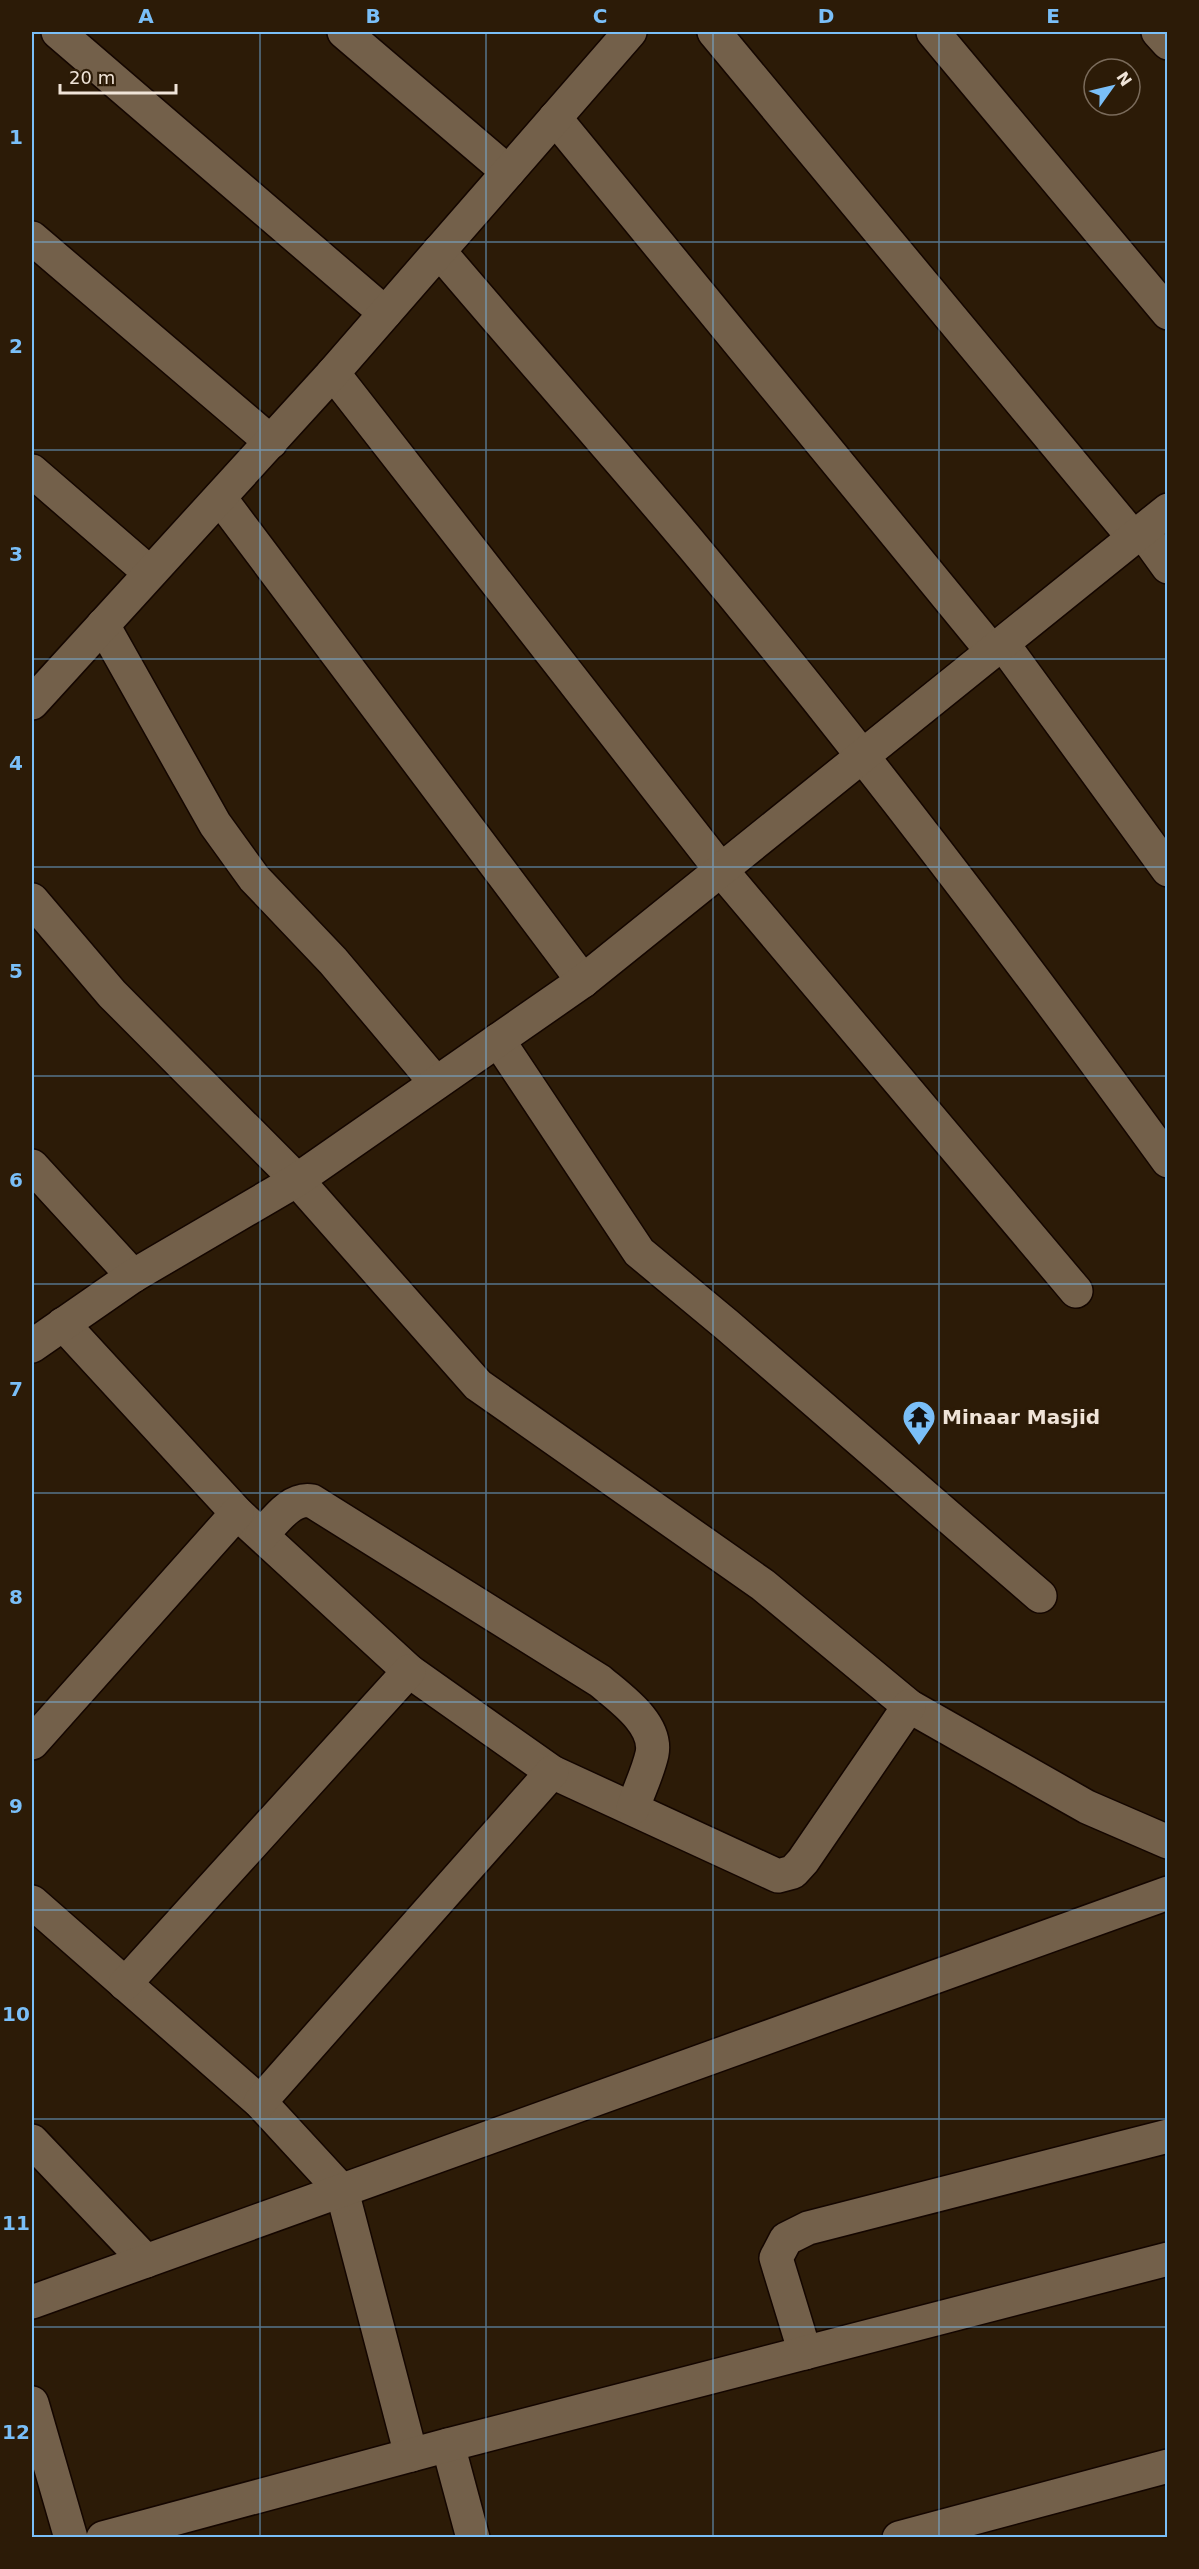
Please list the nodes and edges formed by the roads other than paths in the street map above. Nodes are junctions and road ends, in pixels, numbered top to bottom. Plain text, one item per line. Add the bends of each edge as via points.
1 (58, 32) edge
2 (344, 32) edge
3 (714, 32) edge
4 (933, 32) edge
5 (1158, 32) edge
6 (620, 35) edge
7 (1167, 43) edge
8 (555, 118) junction
9 (508, 172) junction
10 (32, 238) edge
11 (439, 251) junction
12 (386, 313) junction
13 (1167, 313) edge
14 (333, 373) junction
15 (271, 441) junction
16 (32, 471) edge
17 (220, 498) junction
18 (1167, 510) edge
19 (1138, 534) junction
20 (1167, 567) edge
21 (150, 573) junction
22 (103, 625) junction
23 (997, 647) junction
24 (32, 703) edge
25 (862, 757) junction
26 (721, 870) junction
27 (1167, 870) edge
28 (32, 900) edge
29 (583, 981) junction
30 (498, 1040) junction
31 (436, 1083) junction
32 (1167, 1161) edge
33 (32, 1166) edge
34 (297, 1180) junction
35 (133, 1276) junction
36 (1076, 1291) dead end
37 (63, 1324) junction
38 (32, 1346) edge
39 (237, 1513) junction
40 (262, 1535) junction
41 (1040, 1596) dead end
42 (409, 1671) junction
43 (909, 1706) junction
44 (32, 1743) edge
45 (552, 1772) junction
46 (633, 1808) junction
47 (1167, 1842) edge
48 (1167, 1893) edge
49 (32, 1902) edge
50 (125, 1984) junction
51 (260, 2102) junction
52 (1167, 2136) edge
53 (32, 2141) edge
54 (342, 2192) junction
55 (1167, 2259) edge
56 (146, 2261) junction
57 (32, 2302) edge
58 (805, 2353) junction
59 (32, 2403) edge
60 (448, 2445) junction
61 (411, 2455) junction
62 (1167, 2466) edge
63 (70, 2538) edge
64 (103, 2538) edge
65 (473, 2538) edge
66 (899, 2538) edge

1 - 12 street
2 - 9 street
3 - 19 street
4 - 13 street
5 - 7 street
6 - 8 street
8 - 9 street
8 - 23 street
9 - 11 street
10 - 15 street
11 - 12 street
11 - 25 street via 695,549
12 - 14 street
14 - 15 street
14 - 26 street
15 - 17 street
16 - 21 street
17 - 21 street
17 - 29 street
18 - 19 street
19 - 20 street
19 - 23 street
21 - 22 street
22 - 24 street
22 - 31 street via 215,824 254,878 333,962
23 - 25 street
23 - 27 street
25 - 26 street
25 - 32 street via 1057,1008
26 - 29 street
26 - 36 street
28 - 34 street via 112,994
29 - 30 street
30 - 31 street
30 - 41 street via 639,1252
31 - 34 street
33 - 35 street
34 - 35 street
34 - 43 street via 478,1385 763,1585
35 - 37 street
37 - 38 street
37 - 39 street
39 - 40 street
39 - 44 street
40 - 42 street
40 - 46 street via 292,1505 303,1499 312,1501 600,1681 631,1708 652,1735 652,1753
42 - 45 street
42 - 50 street
43 - 46 street via 793,1872 778,1876
43 - 47 street via 1087,1807
45 - 46 street
45 - 51 street
48 - 54 street
49 - 50 street
50 - 51 street
51 - 54 street
52 - 58 street via 808,2228 786,2239 776,2258
53 - 56 street
54 - 56 street
54 - 61 street
55 - 58 street
56 - 57 street
58 - 60 street
59 - 63 street
60 - 61 street
60 - 65 street
61 - 64 street
62 - 66 street

